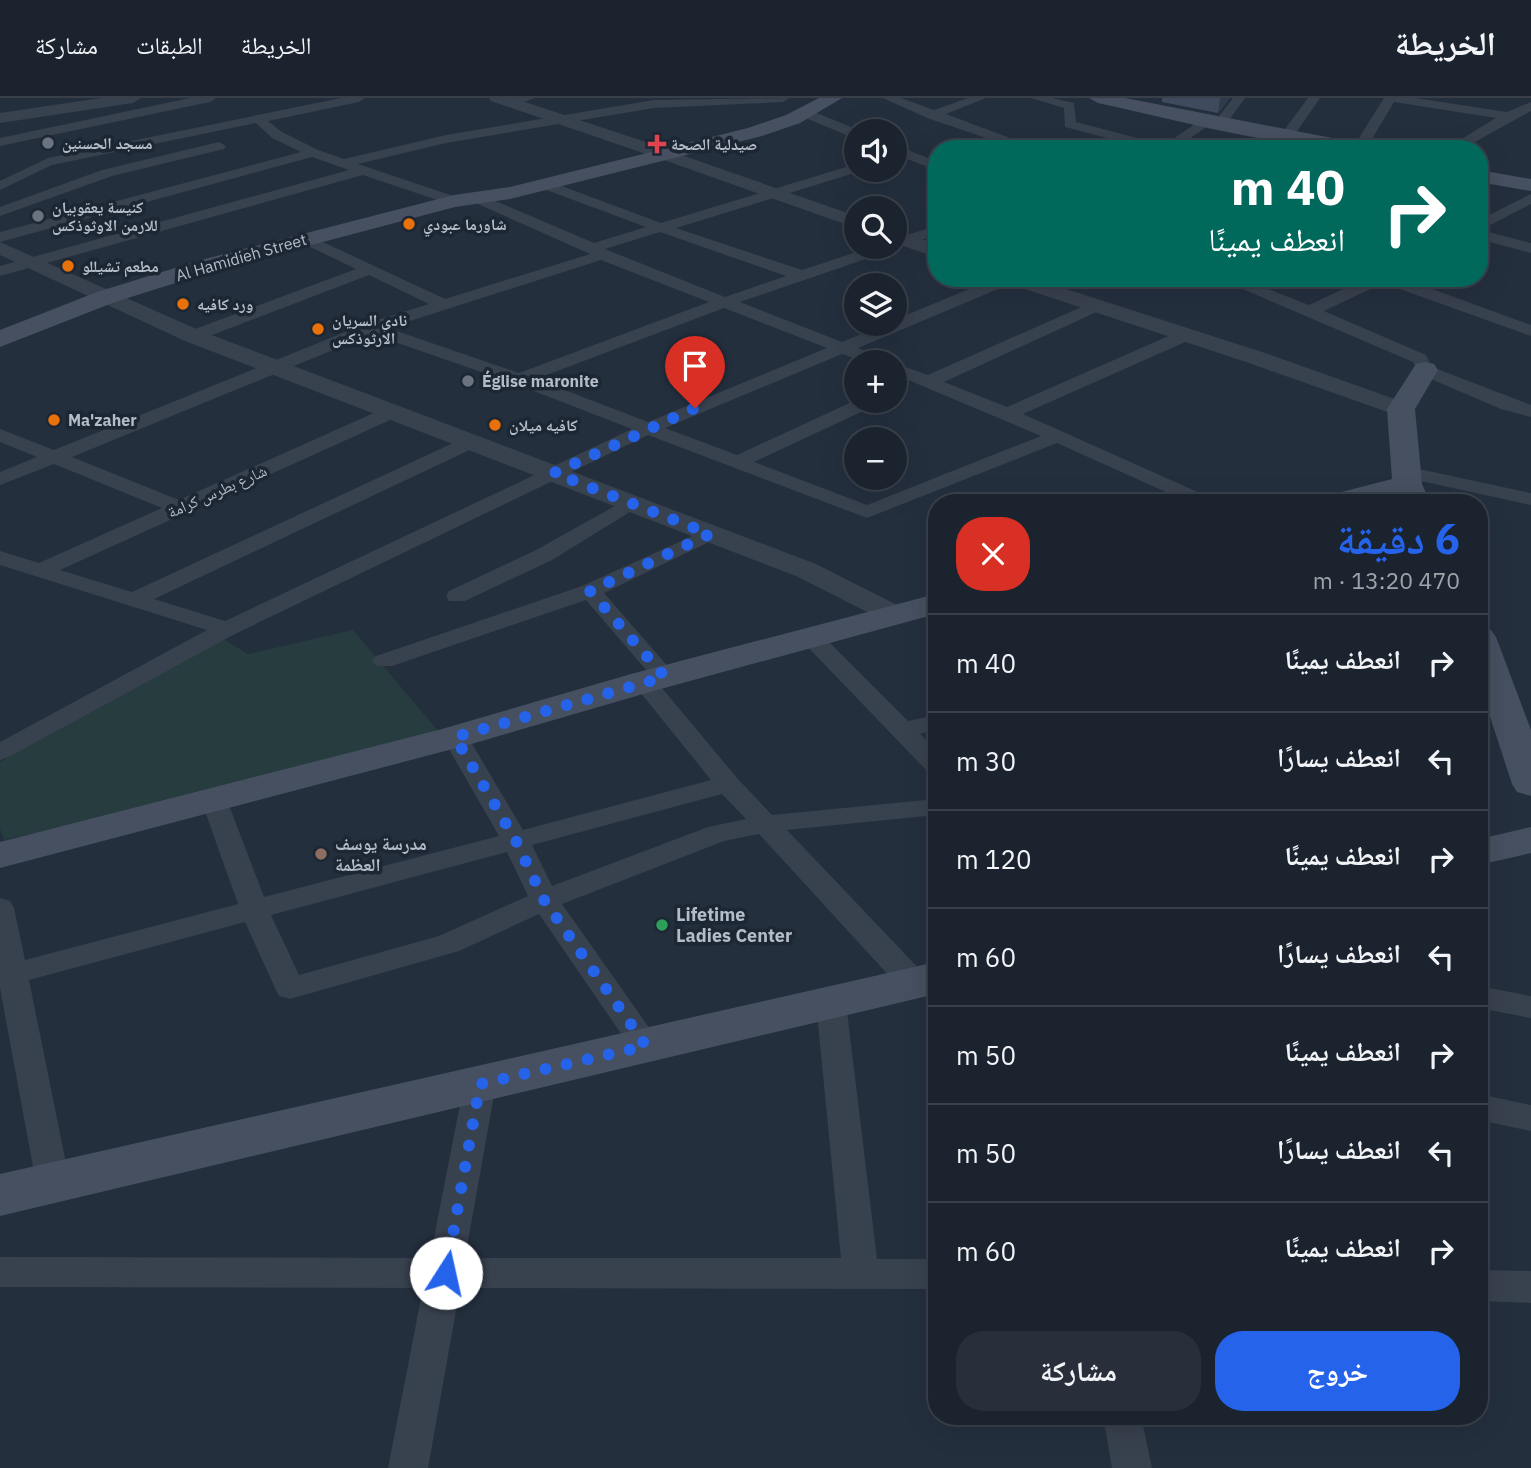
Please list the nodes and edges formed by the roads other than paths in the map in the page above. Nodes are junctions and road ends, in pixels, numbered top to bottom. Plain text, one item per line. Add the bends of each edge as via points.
1 (127, 98) edge
2 (210, 98) edge
3 (359, 98) edge
4 (529, 98) edge
5 (783, 98) edge
6 (833, 98) edge
7 (888, 98) edge
8 (980, 98) edge
9 (1037, 98) edge
10 (1074, 98) edge
11 (1098, 98) edge
12 (1239, 98) edge
13 (1314, 98) edge
14 (1390, 98) edge
15 (503, 100) edge
16 (1143, 103) edge
17 (811, 106) edge
18 (1531, 106) edge
19 (932, 115) junction
20 (1508, 116) junction
21 (0, 118) edge
22 (260, 120) junction
23 (557, 120) junction
24 (1211, 125) junction
25 (844, 127) edge
26 (1286, 137) junction
27 (1006, 140) edge
28 (1131, 140) edge
29 (1182, 140) edge
30 (1284, 140) edge
31 (1304, 140) edge
32 (1364, 140) edge
33 (1467, 140) edge
34 (0, 142) edge
35 (239, 142) dead end
36 (659, 152) junction
37 (313, 153) junction
38 (907, 156) edge
39 (344, 163) junction
40 (928, 163) edge
41 (365, 170) junction
42 (844, 171) edge
43 (1488, 171) edge
44 (1488, 178) edge
45 (1531, 178) edge
46 (546, 185) junction
47 (1531, 185) edge
48 (0, 186) edge
49 (773, 192) junction
50 (472, 198) junction
51 (1531, 198) edge
52 (0, 212) edge
53 (844, 218) edge
54 (1488, 221) edge
55 (659, 228) junction
56 (928, 232) edge
57 (1488, 236) edge
58 (0, 237) edge
59 (907, 238) edge
60 (305, 239) junction
61 (907, 243) edge
62 (0, 248) edge
63 (1531, 248) edge
64 (928, 249) edge
65 (598, 251) junction
66 (852, 259) edge
67 (28, 261) junction
68 (368, 270) junction
69 (0, 271) edge
70 (803, 276) junction
71 (989, 287) edge
72 (1038, 287) edge
73 (1248, 287) edge
74 (1361, 287) edge
75 (1411, 287) edge
76 (106, 298) junction
77 (725, 302) junction
78 (442, 304) junction
79 (1095, 306) junction
80 (1310, 311) junction
81 (1531, 315) edge
82 (1509, 323) junction
83 (372, 328) junction
84 (1531, 331) edge
85 (1186, 335) junction
86 (193, 336) junction
87 (0, 339) edge
88 (841, 347) junction
89 (849, 350) edge
90 (275, 367) junction
91 (1425, 370) junction
92 (907, 373) edge
93 (519, 379) junction
94 (923, 380) junction
95 (907, 385) edge
96 (1401, 409) junction
97 (1531, 411) edge
98 (392, 412) junction
99 (844, 413) edge
100 (1007, 414) junction
101 (646, 429) junction
102 (0, 435) edge
103 (1058, 436) junction
104 (471, 442) junction
105 (52, 456) junction
106 (736, 463) junction
107 (554, 473) junction
108 (0, 479) edge
109 (1409, 486) edge
110 (1186, 494) edge
111 (1373, 494) edge
112 (1484, 494) edge
113 (1488, 494) edge
114 (1531, 499) edge
115 (631, 503) junction
116 (181, 508) junction
117 (710, 534) junction
118 (0, 558) edge
119 (41, 570) junction
120 (590, 591) junction
121 (457, 596) dead end
122 (136, 599) junction
123 (928, 606) edge
124 (893, 614) junction
125 (227, 629) junction
126 (811, 637) junction
127 (1488, 654) edge
128 (384, 662) dead end
129 (655, 679) junction
130 (928, 724) edge
131 (903, 730) junction
132 (455, 737) junction
133 (1522, 737) edge
134 (0, 752) edge
135 (928, 757) edge
136 (728, 784) junction
137 (1531, 784) edge
138 (214, 800) junction
139 (928, 808) edge
140 (765, 824) junction
141 (1531, 840) edge
142 (516, 841) junction
143 (1488, 850) edge
144 (0, 855) edge
145 (544, 900) junction
146 (0, 908) edge
147 (255, 911) junction
148 (6, 976) edge
149 (922, 985) edge
150 (1488, 999) edge
151 (831, 1003) junction
152 (1531, 1007) edge
153 (646, 1046) junction
154 (480, 1084) junction
155 (1488, 1109) edge
156 (1531, 1118) edge
157 (53, 1183) junction
158 (0, 1195) edge
159 (0, 1272) edge
160 (446, 1273) junction
161 (861, 1274) junction
162 (928, 1274) edge
163 (1488, 1286) edge
164 (1531, 1287) edge
165 (1124, 1425) edge
166 (408, 1468) edge
167 (1132, 1468) edge

1 - 21 street
2 - 34 street
3 - 22 street
4 - 15 street
5 - 23 street via 654,104
6 - 17 main road, Al Hamidieh Street
7 - 19 street
8 - 19 street
9 - 28 street via 1070,106 1070,124
10 - 24 main road
11 - 16 main road
12 - 24 street
13 - 26 street
14 - 20 street
14 - 32 street
15 - 23 street
16 - 24 main road
17 - 25 street
17 - 36 main road, Al Hamidieh Street via 769,128
18 - 20 street
19 - 27 street
20 - 33 street
22 - 37 street via 271,136
22 - 48 street via 48,162
23 - 36 street
23 - 39 street
24 - 26 main road
24 - 29 street
24 - 30 main road
26 - 31 main road
35 - 52 street via 107,173
36 - 46 main road, Al Hamidieh Street
36 - 49 street
36 - 50 main road, Al Hamidieh Street
37 - 39 street
37 - 58 street
38 - 40 street
39 - 41 street
41 - 50 street
41 - 67 street
42 - 49 street
43 - 45 main road
44 - 47 main road
46 - 50 main road, Al Hamidieh Street
46 - 55 street
49 - 53 street
49 - 55 street
50 - 60 main road, Al Hamidieh Street
50 - 65 street
51 - 54 street
55 - 65 street
55 - 70 street
56 - 59 street
57 - 63 street
60 - 68 street
60 - 76 main road, Al Hamidieh Street
61 - 64 street
62 - 67 street
65 - 77 street
65 - 78 street
66 - 70 street
67 - 69 street
67 - 76 street
68 - 78 street
68 - 86 street
70 - 77 street
71 - 88 street
72 - 79 street
73 - 80 street
74 - 80 street
75 - 82 street
76 - 86 street
76 - 87 main road, Al Hamidieh Street
77 - 88 street
77 - 93 street
78 - 83 street
79 - 85 street
79 - 94 street
80 - 91 street via 1420,359
81 - 82 street
82 - 84 street
83 - 90 street
83 - 93 street
85 - 96 street
85 - 100 street
86 - 90 street
88 - 89 street
88 - 101 street
90 - 98 street
90 - 105 street
91 - 96 main road
91 - 97 street
92 - 94 street
93 - 101 street
94 - 95 street
94 - 100 street
96 - 109 main road
98 - 104 street
98 - 116 street, شارع بطرس كرامة
99 - 106 street
100 - 103 street
101 - 106 street
101 - 107 street
102 - 105 street
103 - 106 street via 867,512
103 - 110 street
104 - 107 street
104 - 122 street
105 - 108 street
105 - 116 street
107 - 115 street
107 - 125 street
109 - 111 main road
109 - 112 street
113 - 114 street
115 - 117 street
115 - 121 street via 544,555
116 - 119 street, شارع بطرس كرامة
117 - 120 street
117 - 124 street via 806,570
118 - 119 street
119 - 122 street
120 - 128 street
120 - 129 street
122 - 125 street
123 - 124 main road
124 - 126 main road
125 - 134 street
126 - 129 main road
126 - 131 street
127 - 133 main road
129 - 132 main road
129 - 136 street
130 - 131 street
131 - 135 street
132 - 138 main road
132 - 142 street
133 - 137 main road
136 - 140 street
136 - 142 street
138 - 144 main road
138 - 147 street
139 - 140 street
140 - 145 street via 718,833
140 - 149 street
141 - 143 main road
142 - 145 street
142 - 147 street
145 - 147 street via 449,944 290,988
145 - 153 street
146 - 148 street
147 - 148 street
148 - 157 street
149 - 151 main road
150 - 152 street
151 - 153 main road
151 - 161 street
153 - 154 main road
154 - 157 main road
154 - 160 street
155 - 156 street
157 - 158 main road
159 - 160 street
160 - 161 street
160 - 166 street
161 - 162 street
163 - 164 street
165 - 167 street

